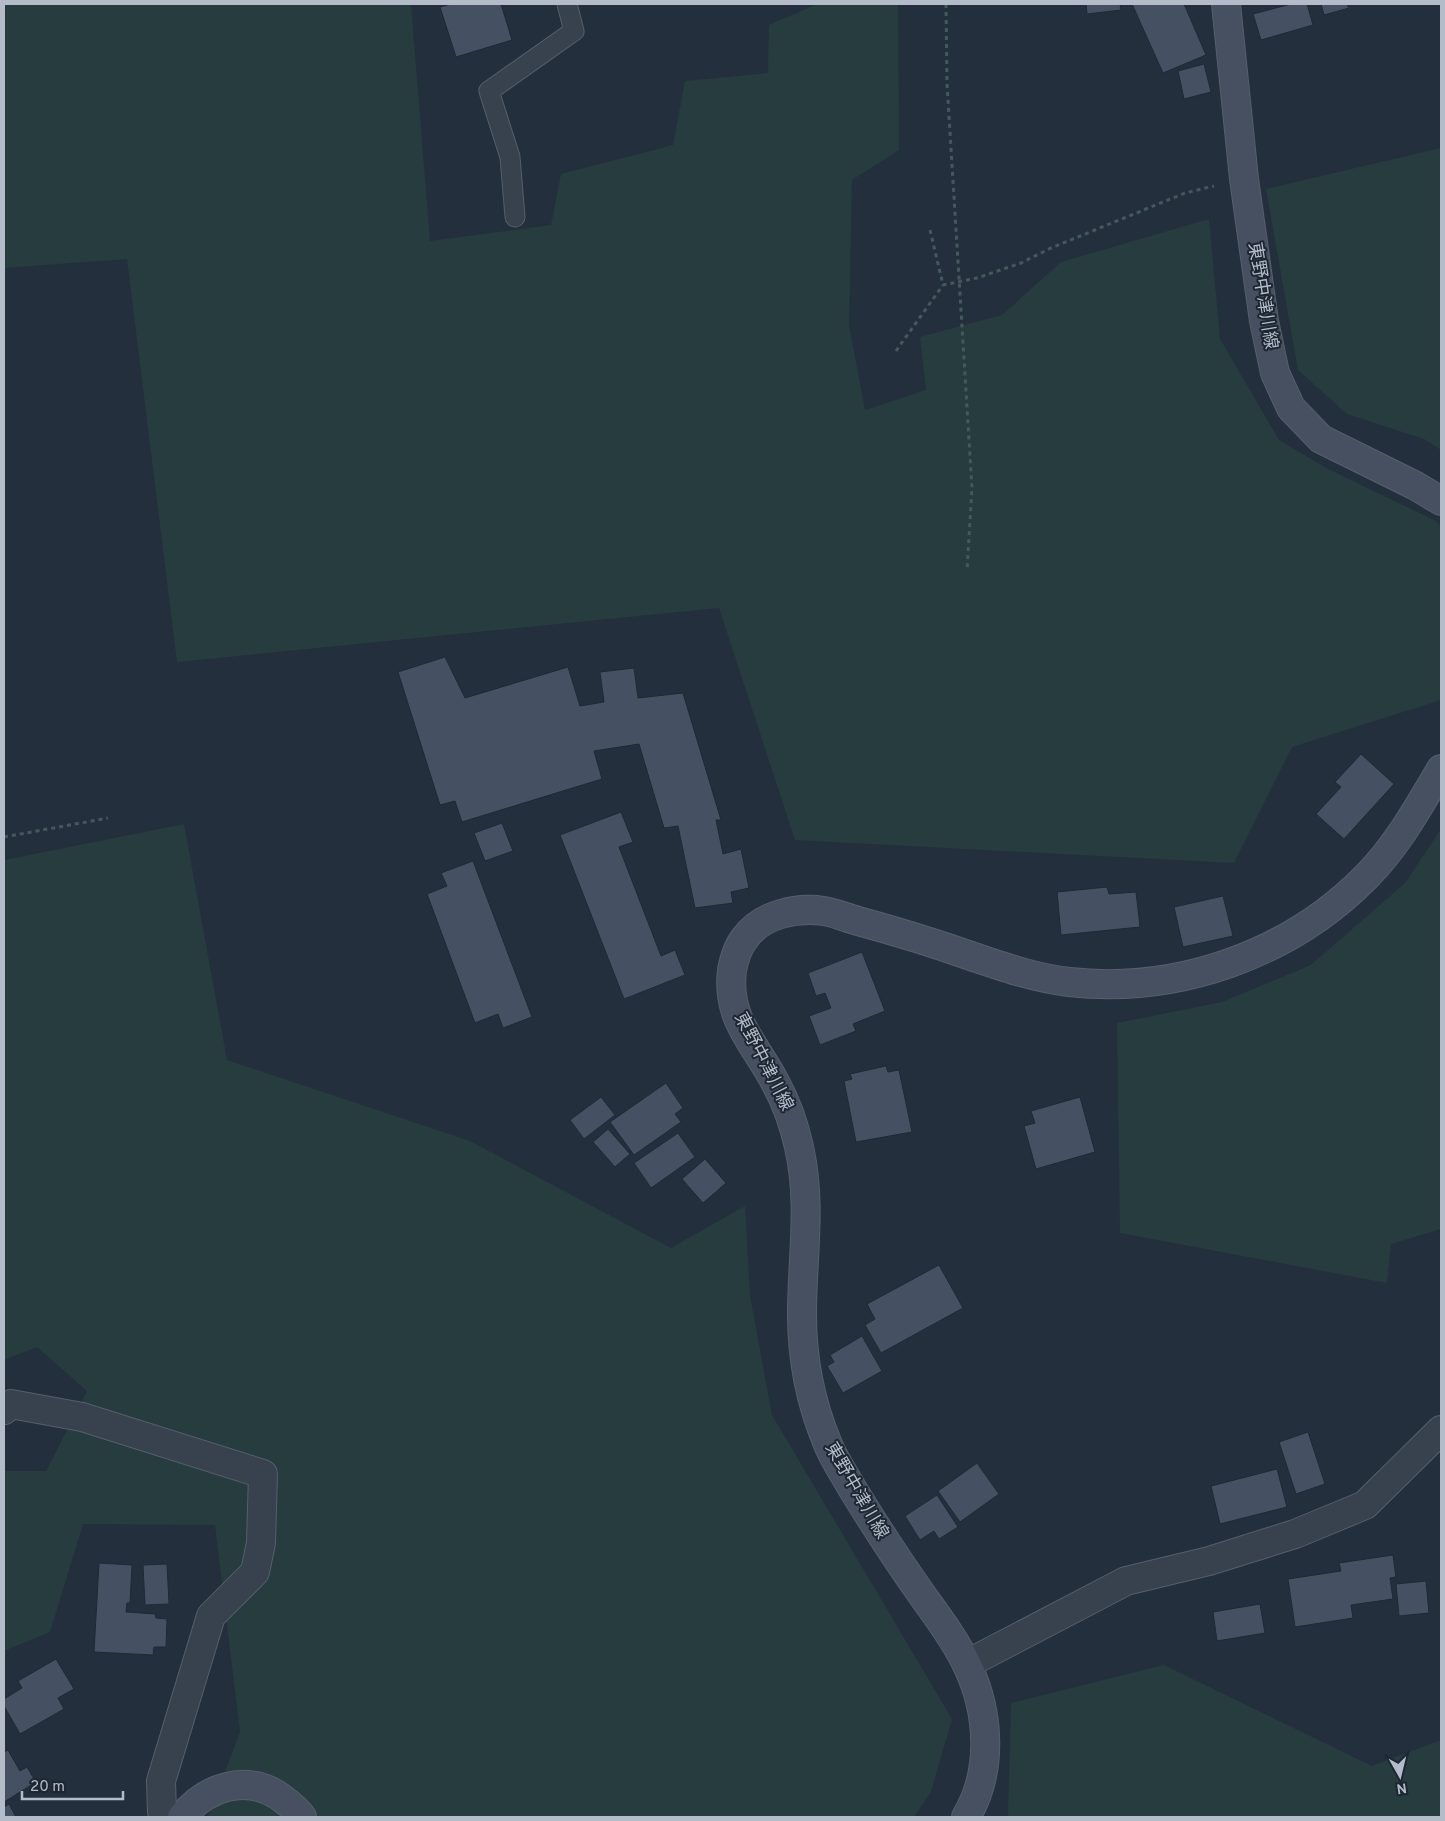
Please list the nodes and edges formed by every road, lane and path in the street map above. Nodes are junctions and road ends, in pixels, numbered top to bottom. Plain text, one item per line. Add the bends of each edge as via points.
1 (567, 4) edge
2 (946, 4) edge
3 (1226, 4) edge
4 (1244, 179) junction
5 (515, 218) dead end
6 (930, 230) dead end
7 (958, 282) junction
8 (943, 285) junction
9 (896, 351) dead end
10 (1441, 501) edge
11 (967, 570) dead end
12 (1441, 769) edge
13 (108, 818) dead end
14 (4, 837) edge
15 (4, 1410) edge
16 (1441, 1430) edge
17 (967, 1664) junction
18 (167, 1817) edge
19 (182, 1817) edge
20 (302, 1817) edge
21 (966, 1817) edge

1 - 5 lane via 574,31 489,91 510,157
2 - 7 path
3 - 4 main road, 東野中津川線
4 - 7 path via 1185,193 1021,263
4 - 10 main road, 東野中津川線 via 1264,321 1275,373 1291,408 1320,439
6 - 8 path
7 - 8 path
7 - 11 path via 972,488
8 - 9 path
12 - 17 main road, 東野中津川線 via 1384,858 1350,892 1323,914 1268,947 1192,974 1140,983 1065,982 1024,974 901,932 822,911 788,912 762,921 744,938 733,961 730,988 736,1015 775,1081 791,1117 800,1152 807,1227 802,1311 808,1388 827,1445 844,1475
13 - 14 path
15 - 18 street via 11,1404 82,1417 263,1474 261,1543 254,1572 211,1616 161,1781 162,1812
16 - 17 street via 1365,1505 1285,1537 1209,1561 1126,1581
17 - 21 main road, 東野中津川線 via 978,1692 985,1744 984,1771 975,1801
19 - 20 main road via 210,1792 248,1784 269,1790

